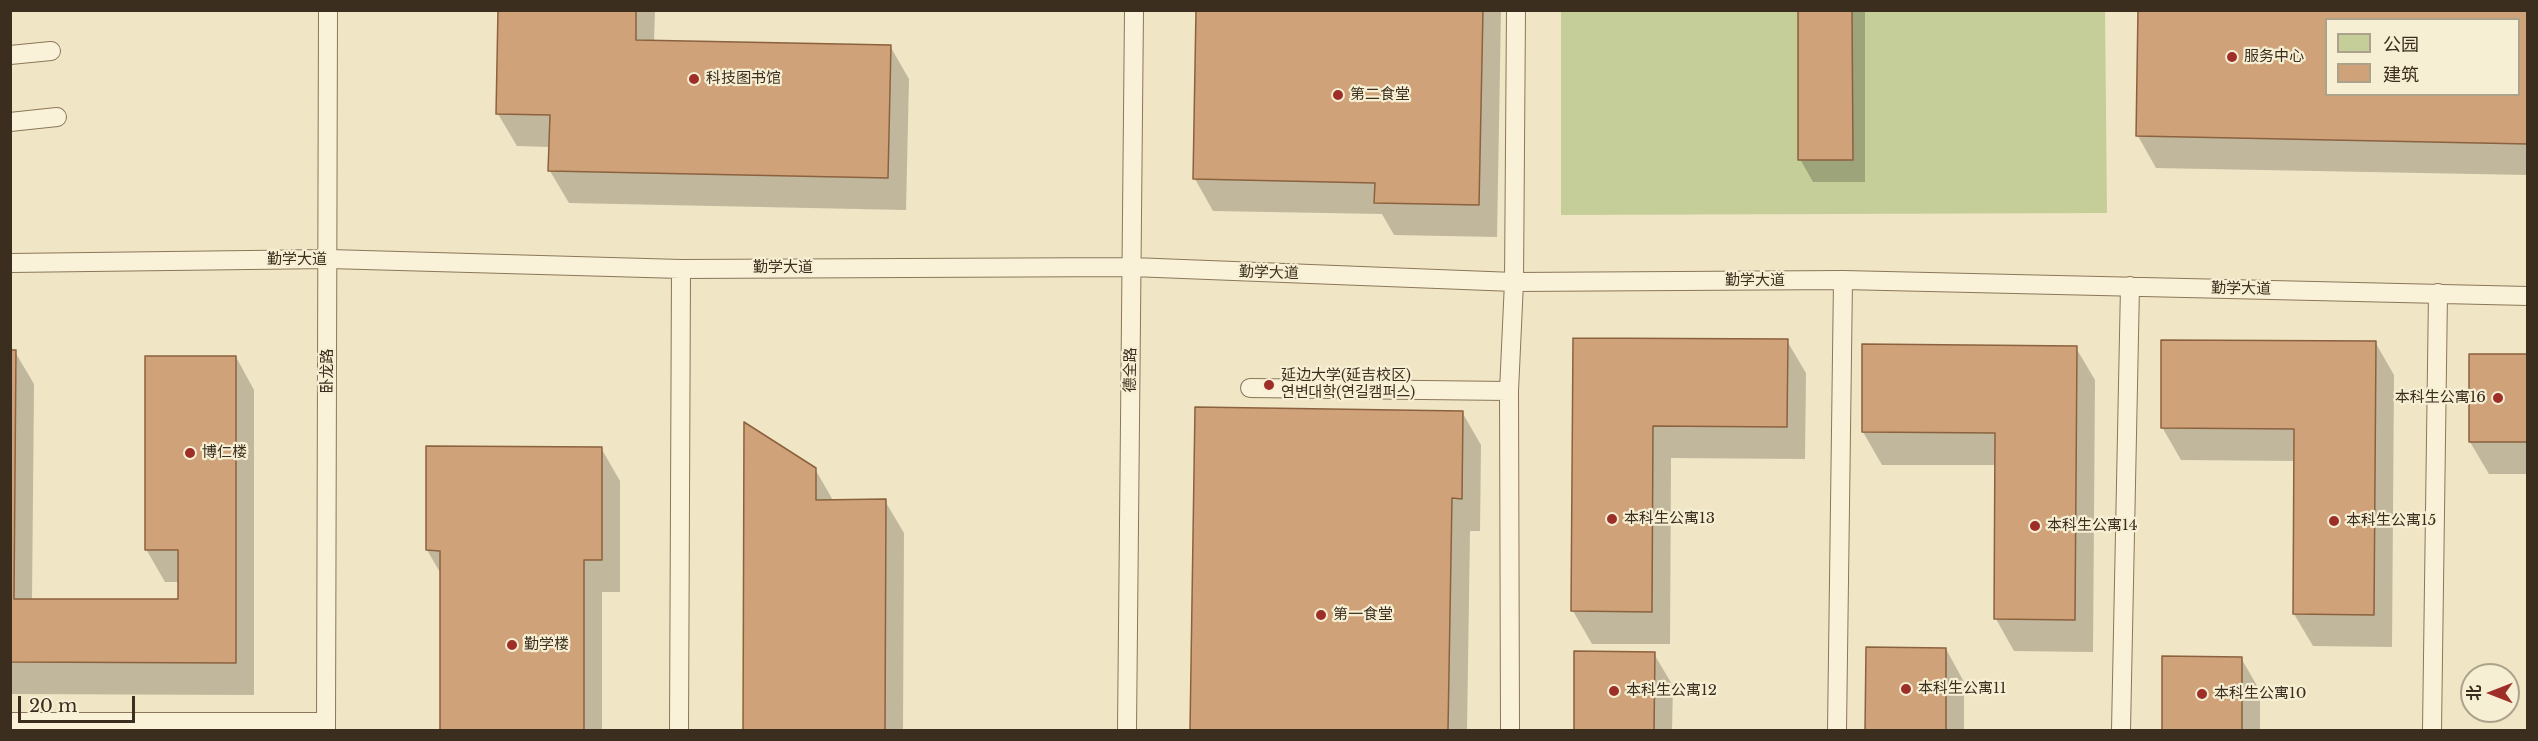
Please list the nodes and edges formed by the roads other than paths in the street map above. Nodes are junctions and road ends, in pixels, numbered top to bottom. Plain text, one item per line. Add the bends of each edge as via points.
1 (328, 10) edge
2 (1134, 10) edge
3 (1516, 10) edge
4 (51, 51) dead end
5 (10, 55) edge
6 (57, 117) dead end
7 (10, 122) edge
8 (329, 259) junction
9 (10, 263) edge
10 (1132, 267) junction
11 (681, 269) junction
12 (1843, 280) junction
13 (1514, 282) junction
14 (2130, 286) junction
15 (2438, 293) junction
16 (2528, 296) edge
17 (1250, 388) dead end
18 (1509, 391) junction
19 (10, 722) edge
20 (326, 726) edge
21 (679, 730) edge
22 (1127, 730) edge
23 (1510, 730) edge
24 (1837, 730) edge
25 (2121, 730) edge
26 (2432, 730) edge

1 - 8 lane, 卧龙路
2 - 10 lane, 德全路
3 - 13 lane
4 - 5 lane
6 - 7 lane
8 - 9 lane, 勤学大道
8 - 11 lane, 勤学大道
8 - 20 lane, 卧龙路
10 - 11 lane, 勤学大道
10 - 13 lane, 勤学大道
10 - 22 lane, 德全路
11 - 21 lane
12 - 13 lane, 勤学大道
12 - 14 lane, 勤学大道
12 - 24 lane
13 - 18 lane
14 - 15 lane, 勤学大道
14 - 25 lane
15 - 16 lane, 勤学大道
15 - 26 lane
17 - 18 lane
18 - 23 lane
19 - 20 lane

